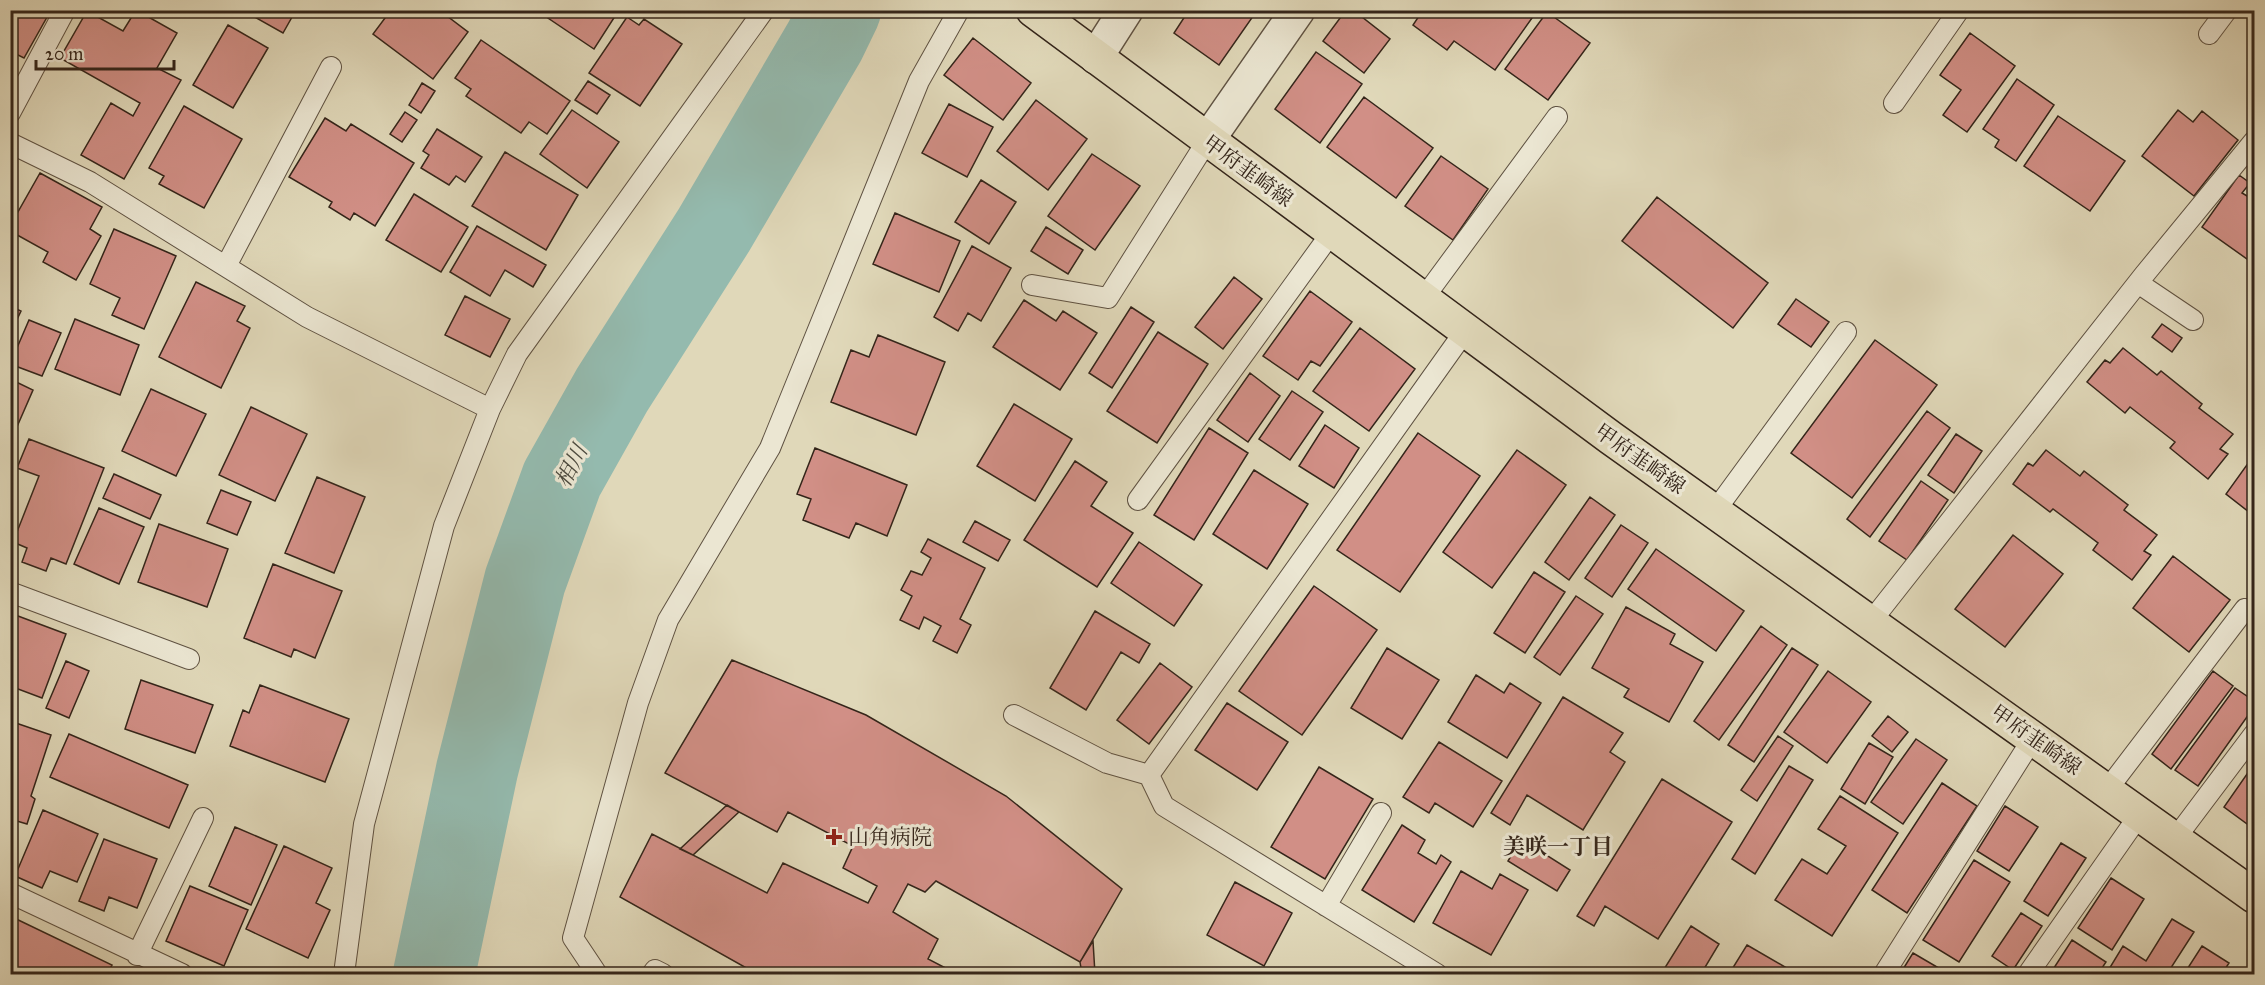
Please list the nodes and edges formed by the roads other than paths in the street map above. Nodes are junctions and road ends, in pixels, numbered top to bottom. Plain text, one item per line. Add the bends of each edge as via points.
1 (65, 10) edge
2 (764, 10) edge
3 (959, 10) edge
4 (1033, 10) edge
5 (1126, 10) edge
6 (1298, 10) edge
7 (1959, 10) edge
8 (2227, 10) edge
9 (2209, 34) dead end
10 (1096, 57) junction
11 (330, 67) dead end
12 (1894, 103) dead end
13 (10, 113) edge
14 (1557, 117) dead end
15 (1207, 141) junction
16 (2254, 141) edge
17 (10, 143) edge
18 (1332, 232) junction
19 (226, 266) junction
20 (2138, 283) junction
21 (1032, 285) dead end
22 (1424, 299) junction
23 (2193, 320) dead end
24 (1465, 331) junction
25 (1846, 332) dead end
26 (490, 409) junction
27 (1138, 500) dead end
28 (1715, 511) junction
29 (10, 592) edge
30 (2245, 609) dead end
31 (1869, 624) junction
32 (189, 659) dead end
33 (1014, 716) dead end
34 (2254, 734) edge
35 (2033, 738) junction
36 (1149, 775) junction
37 (2107, 790) junction
38 (1381, 813) dead end
39 (2140, 814) junction
40 (203, 818) dead end
41 (2175, 839) junction
42 (10, 893) edge
43 (2254, 896) edge
44 (1326, 906) junction
45 (137, 955) junction
46 (182, 975) edge
47 (344, 975) edge
48 (597, 975) edge
49 (652, 975) edge
50 (663, 975) edge
51 (1437, 975) edge
52 (1884, 975) edge
53 (2028, 975) edge

1 - 13 lane
2 - 26 lane via 516,354
3 - 48 lane via 920,81 771,448 668,620 638,703 573,938
4 - 10 main road, 甲府韮崎線
5 - 10 street
6 - 15 street
7 - 12 lane
8 - 9 lane
10 - 15 main road, 甲府韮崎線
11 - 19 lane
14 - 22 lane
15 - 18 main road, 甲府韮崎線
15 - 21 lane via 1108,298
16 - 20 lane
17 - 19 lane via 90,182
18 - 22 main road, 甲府韮崎線
18 - 27 lane
19 - 26 lane via 307,317
20 - 23 lane
20 - 31 lane
22 - 24 main road, 甲府韮崎線
24 - 28 main road, 甲府韮崎線
24 - 36 lane
25 - 28 lane
26 - 47 lane via 444,526 364,824
28 - 31 main road, 甲府韮崎線
29 - 32 lane
30 - 37 lane
31 - 35 main road, 甲府韮崎線
33 - 36 lane via 1107,763
34 - 41 lane
35 - 37 main road, 甲府韮崎線
35 - 52 lane
36 - 44 lane via 1164,806
37 - 39 main road, 甲府韮崎線
38 - 44 lane
39 - 41 main road, 甲府韮崎線
39 - 53 lane
40 - 45 lane
41 - 43 main road, 甲府韮崎線
42 - 45 lane
44 - 51 lane
45 - 46 lane
49 - 50 lane via 654,970

